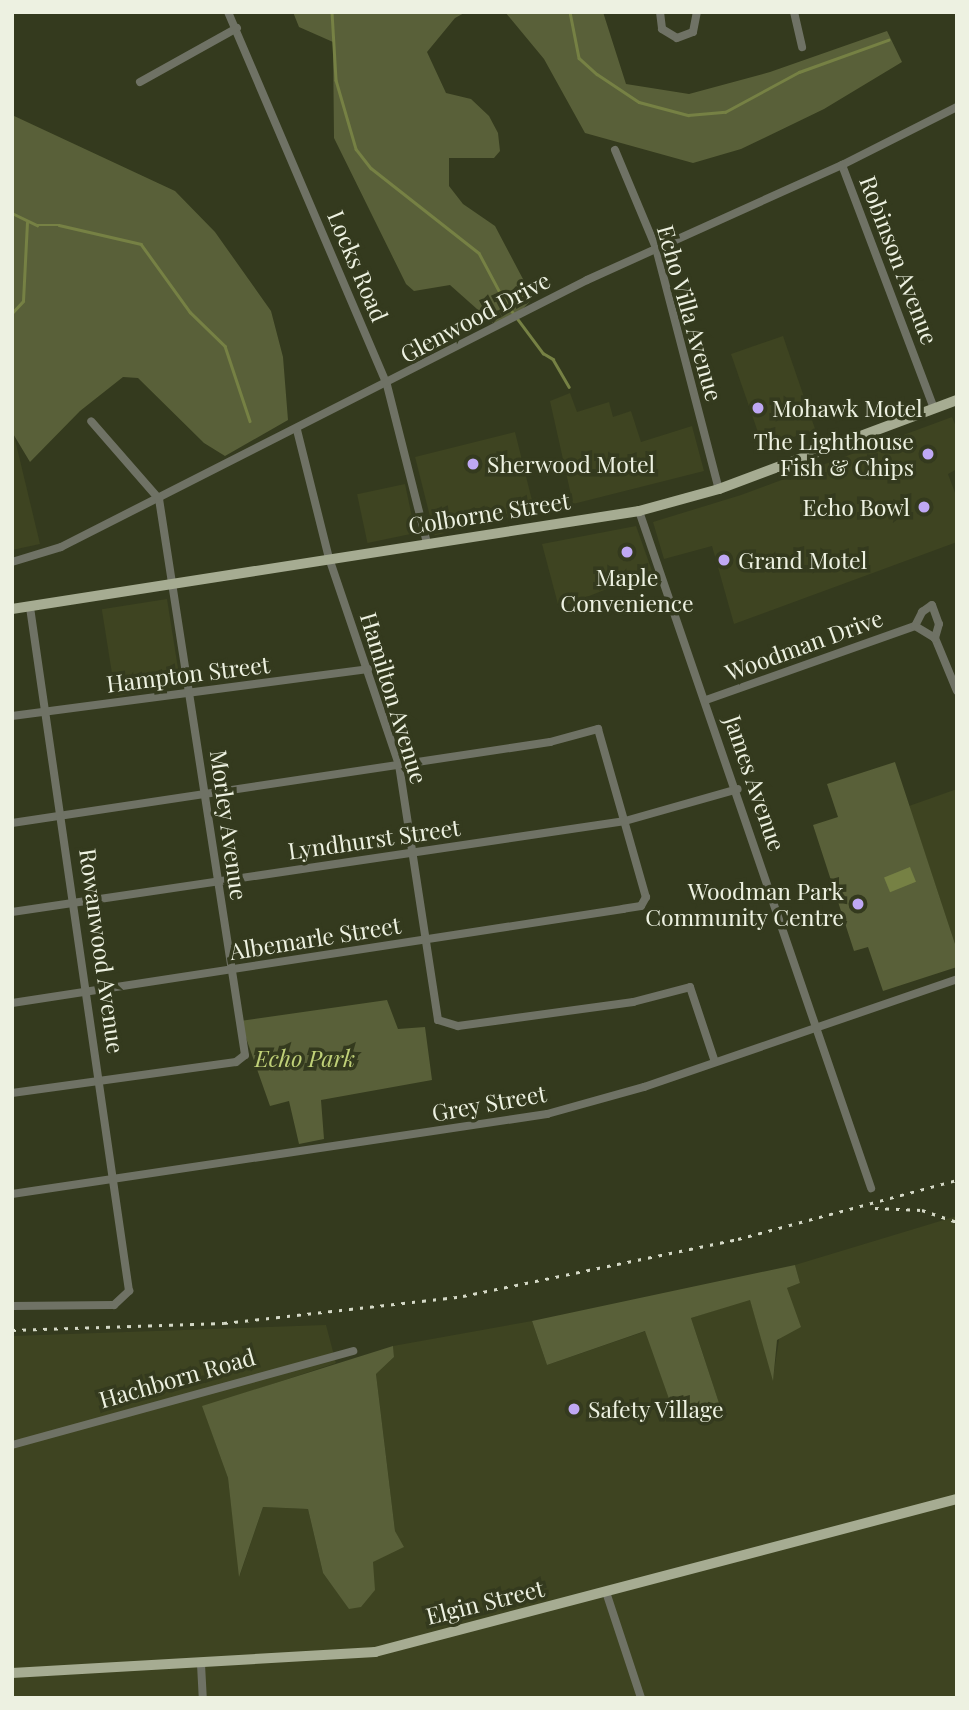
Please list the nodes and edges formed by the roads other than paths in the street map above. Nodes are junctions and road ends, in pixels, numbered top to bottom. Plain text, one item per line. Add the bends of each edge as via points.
1 (228, 12) edge
2 (660, 12) edge
3 (697, 12) edge
4 (794, 12) edge
5 (237, 28) junction
6 (802, 47) dead end
7 (140, 82) dead end
8 (957, 107) edge
9 (615, 150) dead end
10 (842, 165) junction
11 (656, 248) junction
12 (387, 385) junction
13 (957, 400) edge
14 (934, 408) junction
15 (91, 421) dead end
16 (297, 430) junction
17 (719, 489) junction
18 (159, 499) junction
19 (639, 512) junction
20 (427, 543) junction
21 (329, 558) junction
22 (12, 562) edge
23 (176, 587) junction
24 (30, 607) junction
25 (12, 609) edge
26 (915, 626) junction
27 (935, 638) junction
28 (369, 669) junction
29 (957, 691) edge
30 (193, 695) junction
31 (706, 700) junction
32 (46, 711) junction
33 (12, 716) edge
34 (399, 765) junction
35 (738, 789) junction
36 (204, 796) junction
37 (62, 817) junction
38 (625, 821) junction
39 (12, 823) edge
40 (412, 853) junction
41 (216, 881) junction
42 (75, 903) junction
43 (12, 912) edge
44 (426, 941) junction
45 (230, 971) junction
46 (957, 979) edge
47 (87, 991) junction
48 (12, 1003) edge
49 (817, 1028) junction
50 (715, 1062) junction
51 (102, 1081) junction
52 (12, 1093) edge
53 (111, 1182) junction
54 (871, 1188) dead end
55 (12, 1194) edge
56 (12, 1306) edge
57 (353, 1351) dead end
58 (12, 1445) edge
59 (957, 1499) edge
60 (606, 1592) junction
61 (201, 1664) junction
62 (12, 1673) edge
63 (203, 1698) edge
64 (641, 1698) edge

1 - 5 street, Locks Road
2 - 3 street via 662,29 677,38 693,32
4 - 6 street
5 - 7 street
5 - 12 street, Locks Road
8 - 10 street, Glenwood Drive
9 - 11 street, Echo Villa Avenue
10 - 11 street, Glenwood Drive
10 - 14 street, Robinson Avenue
11 - 12 street, Glenwood Drive
11 - 17 street, Echo Villa Avenue
12 - 16 street, Glenwood Drive
12 - 20 street, Locks Road
13 - 14 main road, Colborne Street
14 - 17 main road, Colborne Street
15 - 18 street
16 - 18 street, Glenwood Drive
16 - 21 street, Hamilton Avenue
17 - 19 main road, Colborne Street
18 - 22 street, Glenwood Drive via 61,547
18 - 23 street, Morley Avenue
19 - 20 main road, Colborne Street
19 - 31 street, James Avenue
20 - 21 main road, Colborne Street
21 - 23 main road, Colborne Street
21 - 28 street, Hamilton Avenue
23 - 24 main road, Colborne Street
23 - 30 street, Morley Avenue
24 - 25 main road, Colborne Street
24 - 32 street, Rowanwood Avenue
26 - 27 street, Woodman Drive
26 - 27 street, Woodman Drive via 932,605 939,624
26 - 31 street, Woodman Drive
27 - 29 street, Woodman Drive
28 - 30 street, Hampton Street
28 - 34 street, Hamilton Avenue
30 - 32 street, Hampton Street
30 - 36 street, Morley Avenue
31 - 35 street, James Avenue
32 - 33 street, Hampton Street
32 - 37 street, Rowanwood Avenue
34 - 36 street
34 - 38 street via 550,742 598,729
34 - 40 street, Hamilton Avenue
35 - 38 street, Lyndhurst Street
35 - 49 street, James Avenue
36 - 37 street
36 - 41 street, Morley Avenue
37 - 39 street
37 - 42 street, Rowanwood Avenue
38 - 40 street, Lyndhurst Street
38 - 44 street, Albemarle Street via 646,897 641,906
40 - 41 street, Lyndhurst Street
40 - 44 street, Hamilton Avenue
41 - 42 street, Lyndhurst Street
41 - 45 street, Morley Avenue
42 - 43 street, Lyndhurst Street
42 - 47 street, Rowanwood Avenue
44 - 45 street, Albemarle Street
44 - 50 street, Hamilton Avenue via 441,1024 458,1026 633,1002 690,987
45 - 47 street, Albemarle Street
45 - 51 street, Morley Avenue via 244,1059
46 - 49 street, Grey Street
47 - 48 street, Albemarle Street
47 - 51 street, Rowanwood Avenue
49 - 50 street, Grey Street
49 - 54 street, James Avenue
50 - 53 street, Grey Street via 604,1099 513,1121
51 - 52 street
51 - 53 street, Rowanwood Avenue
53 - 55 street, Grey Street
53 - 56 street, Rowanwood Avenue via 129,1283 125,1300 114,1305
57 - 58 street, Hachborn Road
59 - 60 main road, Elgin Street
60 - 61 main road, Elgin Street via 375,1652
60 - 64 street
61 - 62 main road, Elgin Street
61 - 63 street

